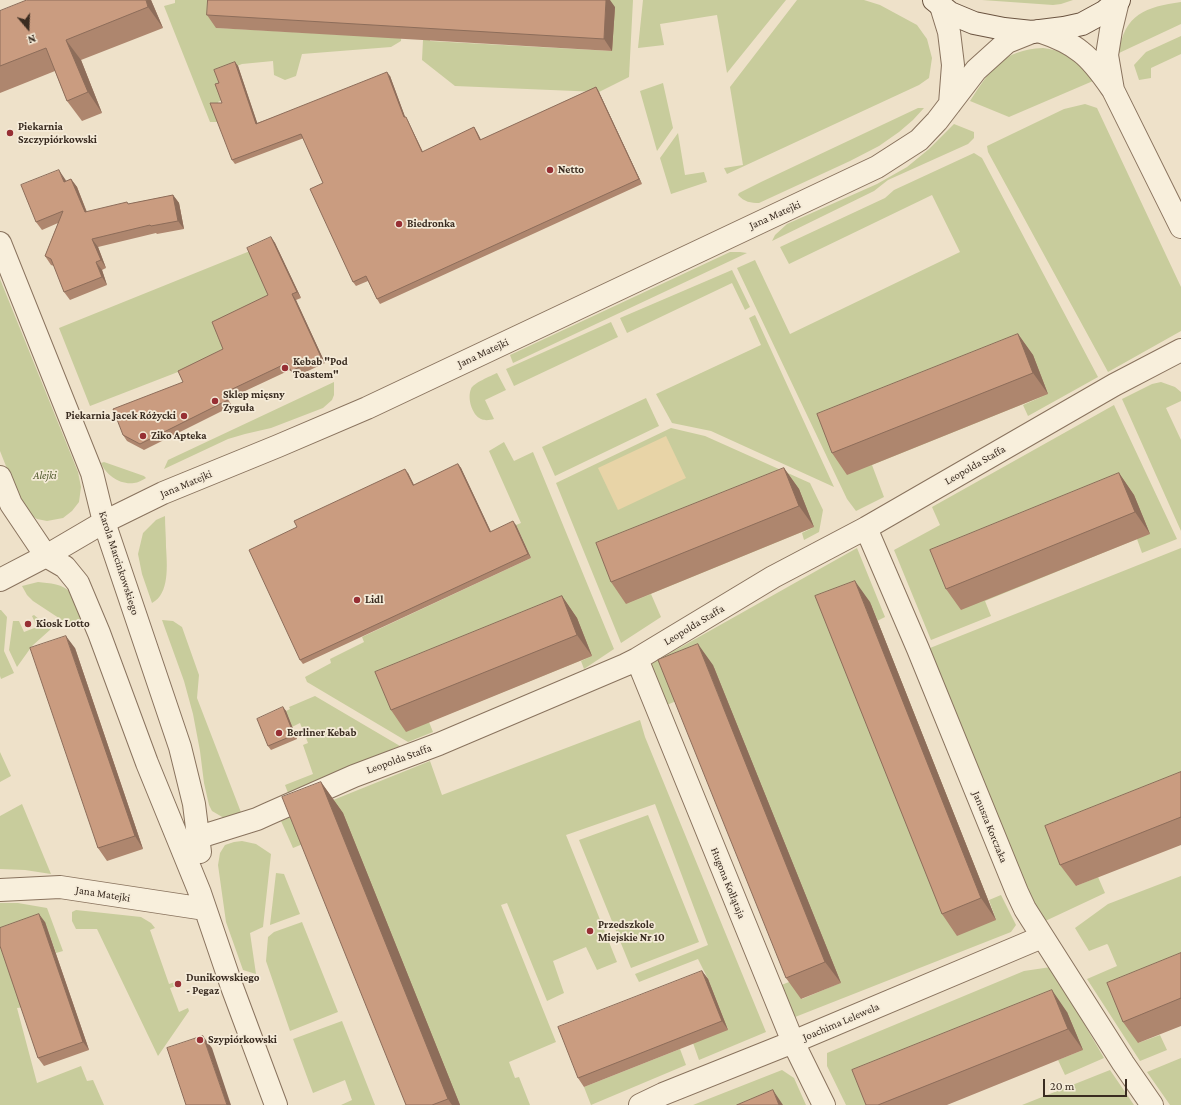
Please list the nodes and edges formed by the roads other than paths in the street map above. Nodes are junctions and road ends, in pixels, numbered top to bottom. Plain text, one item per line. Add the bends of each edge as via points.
1 (1120, 0) edge
2 (937, 3) edge
3 (1036, 31) junction
4 (1113, 90) junction
5 (950, 104) junction
6 (1181, 227) edge
7 (0, 243) edge
8 (1181, 350) edge
9 (0, 477) edge
10 (104, 522) junction
11 (866, 528) junction
12 (46, 556) junction
13 (0, 580) edge
14 (637, 659) junction
15 (189, 841) junction
16 (0, 890) edge
17 (202, 901) junction
18 (1042, 936) junction
19 (793, 1042) junction
20 (276, 1105) edge
21 (640, 1105) edge
22 (824, 1105) edge
23 (1152, 1105) edge

1 - 3 street via 1082,24
1 - 4 street via 1107,55
2 - 3 street via 950,13 974,23 1004,29
2 - 5 street via 949,32 953,65
3 - 4 street via 1058,38 1081,52
3 - 5 street, Jana Matejki via 1007,42 976,70
4 - 6 street
5 - 10 street, Jana Matejki via 919,140 877,167 367,408 163,493
7 - 10 street, Karola Marcinkowskiego via 92,472
8 - 11 street, Leopolda Staffa via 1114,385
9 - 12 street, Karola Marcinkowskiego via 11,504
10 - 12 street, Jana Matejki
10 - 15 street, Karola Marcinkowskiego via 180,747 194,804
11 - 14 street, Leopolda Staffa via 774,577
11 - 18 street, Janusza Korczaka via 1017,892
12 - 13 street, Jana Matejki
12 - 15 street, Karola Marcinkowskiego via 65,567 78,583 147,763
14 - 15 street, Leopolda Staffa via 257,819
14 - 19 street, Hugona Kołłątaja
15 - 17 street, Karola Marcinkowskiego
16 - 17 street, Jana Matejki via 60,888
17 - 20 street, Karola Marcinkowskiego
18 - 19 street, Joachima Lelewela
18 - 23 street, Janusza Korczaka
19 - 21 street, Joachima Lelewela
19 - 22 street, Hugona Kołłątaja

